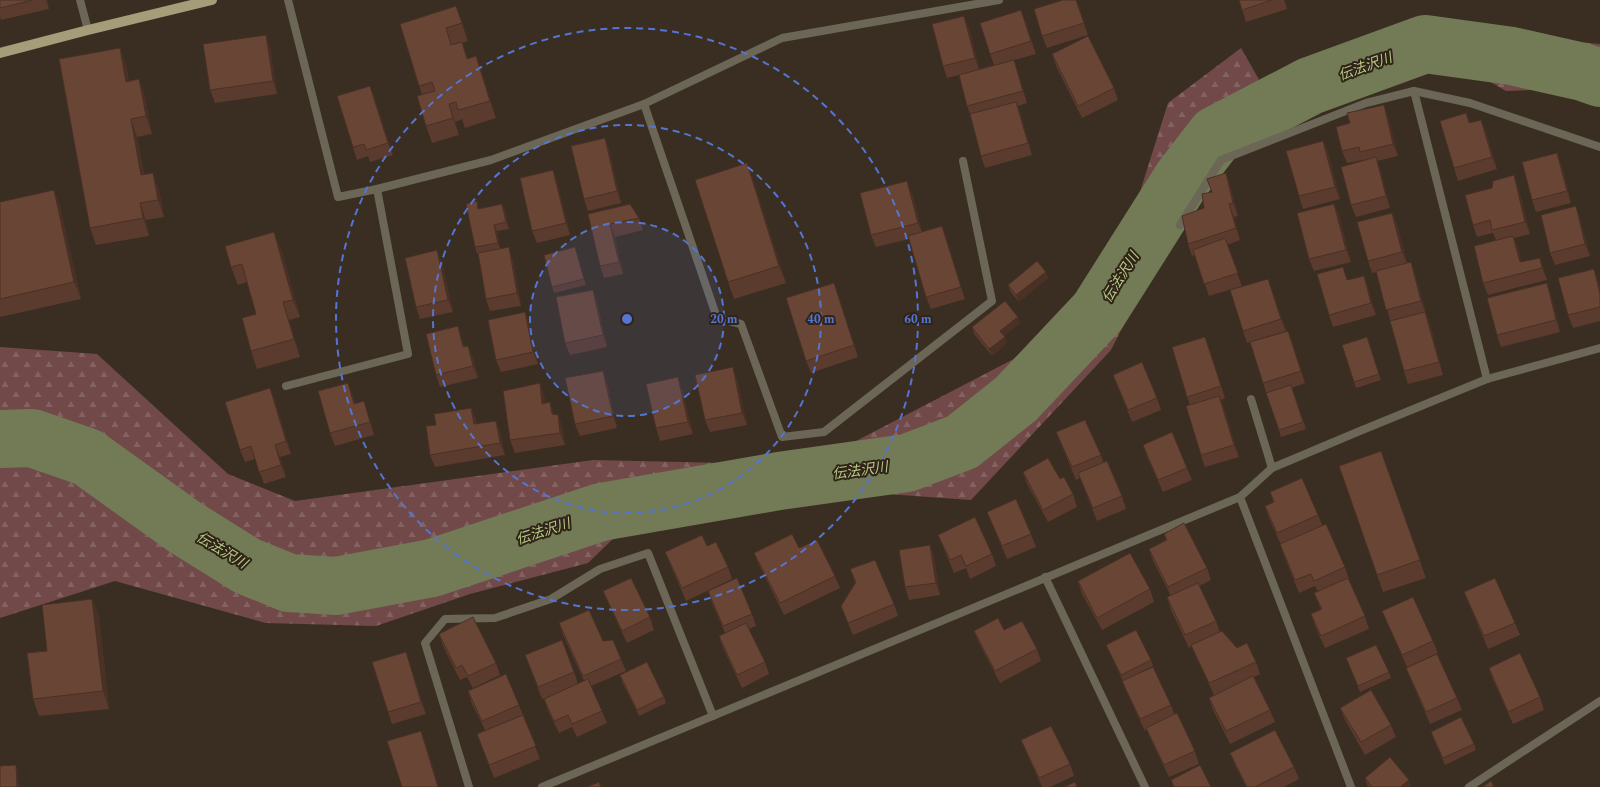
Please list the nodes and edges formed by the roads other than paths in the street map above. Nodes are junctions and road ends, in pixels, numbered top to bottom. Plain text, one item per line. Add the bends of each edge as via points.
1 (80, 0) edge
2 (212, 0) edge
3 (288, 0) edge
4 (999, 0) edge
5 (88, 30) junction
6 (0, 53) edge
7 (1414, 91) junction
8 (644, 104) junction
9 (1600, 147) edge
10 (963, 161) dead end
11 (377, 189) junction
12 (1180, 225) dead end
13 (1600, 348) edge
14 (1487, 379) junction
15 (286, 386) dead end
16 (1251, 399) dead end
17 (1272, 468) junction
18 (1240, 497) junction
19 (1045, 577) junction
20 (1600, 701) edge
21 (713, 716) junction
22 (469, 787) edge
23 (542, 787) edge
24 (1145, 787) edge
25 (1351, 787) edge
26 (1469, 787) edge

1 - 5 street
2 - 5 main road
3 - 11 street via 338,197
4 - 8 street via 782,38
5 - 6 main road
7 - 9 street via 1470,103
7 - 12 street via 1366,102 1221,160
7 - 14 street
8 - 10 street via 717,318 741,324 782,437 824,432 992,301
8 - 11 street via 491,160
11 - 15 street via 408,354
13 - 14 street
14 - 17 street
16 - 17 street
17 - 18 street
18 - 19 street
18 - 25 street
19 - 21 street
19 - 24 street
20 - 26 street
21 - 22 street via 648,552 600,569 550,599 495,618 445,619 424,643
21 - 23 street

